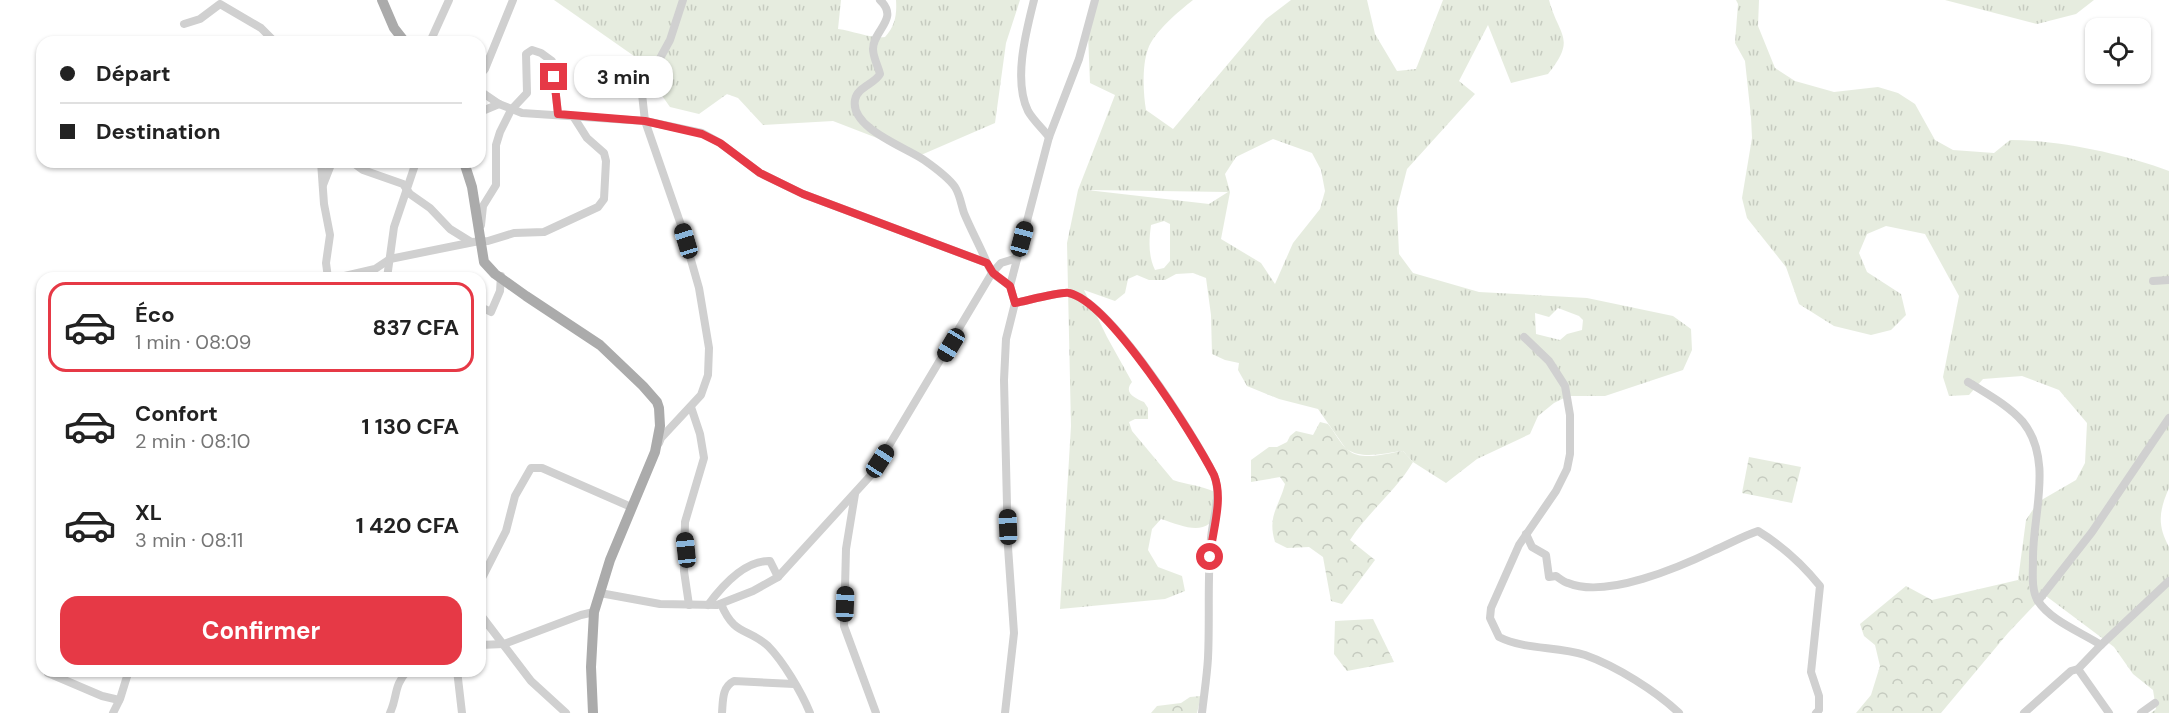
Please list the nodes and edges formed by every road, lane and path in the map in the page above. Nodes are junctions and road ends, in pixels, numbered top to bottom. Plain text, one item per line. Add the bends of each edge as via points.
1 (382, 0) edge
2 (449, 0) edge
3 (513, 0) edge
4 (683, 0) edge
5 (880, 0) edge
6 (1034, 0) edge
7 (1095, 0) edge
8 (184, 24) dead end
9 (269, 36) edge
10 (400, 36) edge
11 (433, 36) edge
12 (486, 67) edge
13 (486, 95) edge
14 (499, 104) junction
15 (486, 109) edge
16 (511, 110) junction
17 (558, 114) junction
18 (573, 116) junction
19 (645, 121) junction
20 (1049, 137) junction
21 (322, 168) edge
22 (330, 168) edge
23 (360, 168) edge
24 (414, 168) edge
25 (466, 168) edge
26 (323, 185) junction
27 (406, 188) junction
28 (482, 239) junction
29 (1017, 258) junction
30 (390, 259) junction
31 (987, 263) junction
32 (327, 272) edge
33 (359, 272) edge
34 (388, 272) edge
35 (993, 273) junction
36 (501, 276) junction
37 (2169, 280) edge
38 (2153, 281) dead end
39 (1010, 286) junction
40 (1015, 303) junction
41 (486, 310) edge
42 (1524, 337) dead end
43 (1968, 382) dead end
44 (691, 407) junction
45 (2169, 418) edge
46 (655, 452) junction
47 (855, 494) junction
48 (631, 507) junction
49 (1526, 534) junction
50 (486, 570) edge
51 (778, 576) junction
52 (2169, 580) edge
53 (600, 594) junction
54 (2038, 601) junction
55 (721, 604) junction
56 (689, 605) junction
57 (708, 605) junction
58 (594, 612) junction
59 (486, 622) edge
60 (504, 644) junction
61 (486, 645) edge
62 (2101, 645) junction
63 (2078, 669) junction
64 (57, 677) edge
65 (127, 677) edge
66 (402, 677) edge
67 (458, 677) edge
68 (794, 684) junction
69 (119, 700) junction
70 (2155, 703) dead end
71 (2029, 711) edge
72 (113, 713) edge
73 (390, 713) edge
74 (462, 713) edge
75 (566, 713) edge
76 (593, 713) edge
77 (722, 713) edge
78 (810, 713) edge
79 (876, 713) edge
80 (1005, 713) edge
81 (1202, 713) edge
82 (1679, 713) edge
83 (1816, 713) edge
84 (2109, 713) edge
85 (2140, 713) edge

1 - 10 main road
2 - 11 street
3 - 12 street
4 - 19 street via 670,40 644,81
5 - 31 street via 888,15 873,47 880,74 857,94 856,111 863,123 919,157 950,182
6 - 20 street via 1024,47 1022,92 1029,113
7 - 20 street via 1079,59
8 - 9 street via 200,19 220,4
13 - 14 street
14 - 15 street
14 - 16 street
16 - 17 street
16 - 17 street via 527,93 526,54 532,50 552,61
16 - 28 street via 497,140 496,185 483,206
17 - 18 street
18 - 19 street
18 - 28 street via 587,138 604,153 602,203 544,232
19 - 31 street via 702,134 760,173 803,194
19 - 44 street via 699,288 709,348 708,375 701,395
20 - 29 street
21 - 26 street
22 - 26 street
23 - 27 street
24 - 27 street
25 - 28 main road
26 - 32 street via 330,235
27 - 28 street via 450,229 471,242
27 - 30 street via 394,227
28 - 30 street
28 - 36 main road via 482,260
29 - 35 street via 1001,263
29 - 39 street
30 - 33 street
30 - 34 street
31 - 35 street
35 - 39 street
35 - 47 street via 872,474
36 - 41 street via 500,291 491,312
36 - 46 main road via 600,345 657,402 660,426
37 - 38 street
39 - 40 street
40 - 80 street via 1006,339 1004,380 1014,633
40 - 81 street via 1065,292 1090,303 1155,379 1214,475 1218,500 1211,537 1208,658
42 - 49 street via 1549,362 1565,386 1571,424 1567,469
43 - 54 street via 2004,404 2024,423 2035,445 2040,474 2033,549
44 - 46 street via 661,438
44 - 56 street via 704,458 685,522 684,571
45 - 54 street via 2092,532
46 - 48 main road
47 - 51 street
47 - 79 street via 846,549 844,626
48 - 50 street via 542,468 531,468 515,496 506,531
48 - 53 main road
49 - 82 street via 1491,608 1490,618 1499,637 1584,655 1665,700
49 - 83 street via 1532,547 1546,555 1549,577 1556,576 1568,584 1600,586 1636,582 1758,531 1821,586 1811,672 1819,696
51 - 55 street
51 - 57 street via 770,561 759,563 736,575
52 - 62 street
53 - 56 street
53 - 58 main road
54 - 62 street via 2061,622
55 - 57 street
55 - 68 street via 736,627 771,650
56 - 57 street
58 - 60 street
58 - 76 main road
59 - 60 street
60 - 61 street
60 - 75 street via 531,681
62 - 63 street
63 - 71 street via 2071,671
63 - 84 street
64 - 69 street
65 - 69 street
66 - 73 street
67 - 74 street
68 - 77 street via 734,681 724,692
68 - 78 street
69 - 72 street
70 - 85 street

